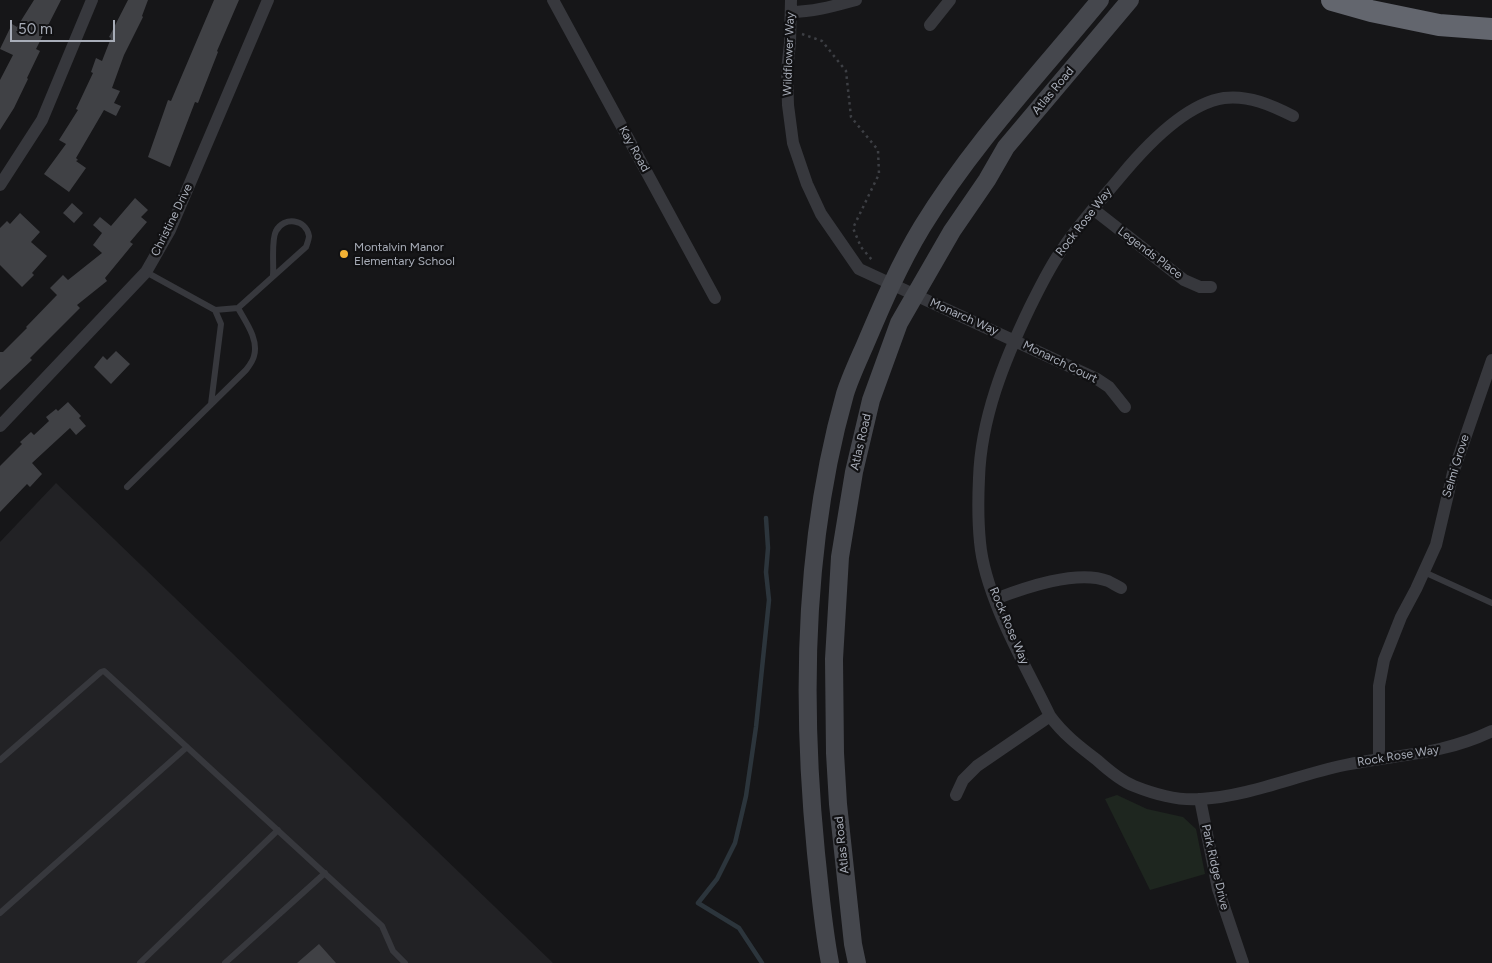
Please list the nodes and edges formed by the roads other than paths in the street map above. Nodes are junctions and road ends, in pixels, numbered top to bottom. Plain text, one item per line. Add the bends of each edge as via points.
1 (92, 0) edge
2 (268, 0) edge
3 (552, 0) edge
4 (856, 0) edge
5 (950, 0) edge
6 (1100, 0) edge
7 (1130, 0) edge
8 (1332, 0) edge
9 (791, 6) edge
10 (930, 25) dead end
11 (1492, 28) edge
12 (1293, 116) dead end
13 (0, 185) edge
14 (1093, 210) junction
15 (146, 272) junction
16 (274, 275) junction
17 (885, 282) junction
18 (1211, 287) dead end
19 (914, 296) junction
20 (715, 298) dead end
21 (238, 308) junction
22 (215, 310) junction
23 (1014, 339) junction
24 (1492, 360) edge
25 (211, 404) junction
26 (1125, 407) dead end
27 (0, 426) edge
28 (128, 488) dead end
29 (1424, 572) junction
30 (1121, 588) dead end
31 (995, 598) junction
32 (1492, 603) edge
33 (1050, 716) junction
34 (1492, 731) edge
35 (187, 747) junction
36 (1379, 758) junction
37 (0, 760) edge
38 (956, 795) dead end
39 (1200, 799) junction
40 (278, 830) junction
41 (325, 873) junction
42 (0, 913) edge
43 (140, 963) edge
44 (226, 963) edge
45 (405, 963) edge
46 (830, 963) edge
47 (857, 963) edge
48 (1243, 963) edge

1 - 13 street via 42,120
2 - 15 street, Christine Drive via 170,230
3 - 20 street, Kay Road
4 - 9 street via 808,12
5 - 10 street
6 - 17 street, Atlas Road via 972,153
7 - 19 street, Atlas Road via 1006,147
8 - 11 highway via 1439,25
9 - 17 street, Wildflower Way via 788,105 794,143 807,184 821,214 859,269
12 - 14 street, Rock Rose Way via 1250,99 1225,98 1202,105 1139,154
14 - 18 street, Legends Place via 1184,280 1200,287
14 - 23 street, Rock Rose Way via 1055,259
15 - 22 lane
15 - 27 street, Christine Drive
16 - 16 lane via 306,247 309,236 303,225 295,220 284,222 276,232
16 - 21 lane
17 - 19 street, Wildflower Way
17 - 46 street, Atlas Road via 846,392 828,466 814,554 808,658 808,754 824,930
19 - 23 street, Monarch Way
19 - 47 street, Atlas Road via 899,323 871,400 854,472 840,557 834,659 835,753
21 - 22 lane
21 - 25 lane via 255,344 254,356 246,370
22 - 25 lane via 221,324
23 - 26 street, Monarch Court via 1097,378
23 - 31 street, Rock Rose Way via 989,410 979,478 980,544
24 - 29 street, Selmi Grove via 1453,473 1436,545
25 - 28 lane
29 - 32 lane
29 - 36 street, Selmi Grove via 1384,660 1379,686
30 - 31 street via 1106,580 1066,578
31 - 33 street, Rock Rose Way
33 - 38 street via 977,766 963,780
33 - 39 street, Rock Rose Way via 1078,744 1132,786 1168,797
34 - 36 street, Rock Rose Way via 1441,750
35 - 37 lane via 102,672
35 - 40 lane
35 - 42 lane
36 - 39 street, Rock Rose Way via 1328,768 1242,792
39 - 48 street, Park Ridge Drive via 1218,889
40 - 41 lane
40 - 43 lane
41 - 44 lane
41 - 45 lane via 382,926 393,951

